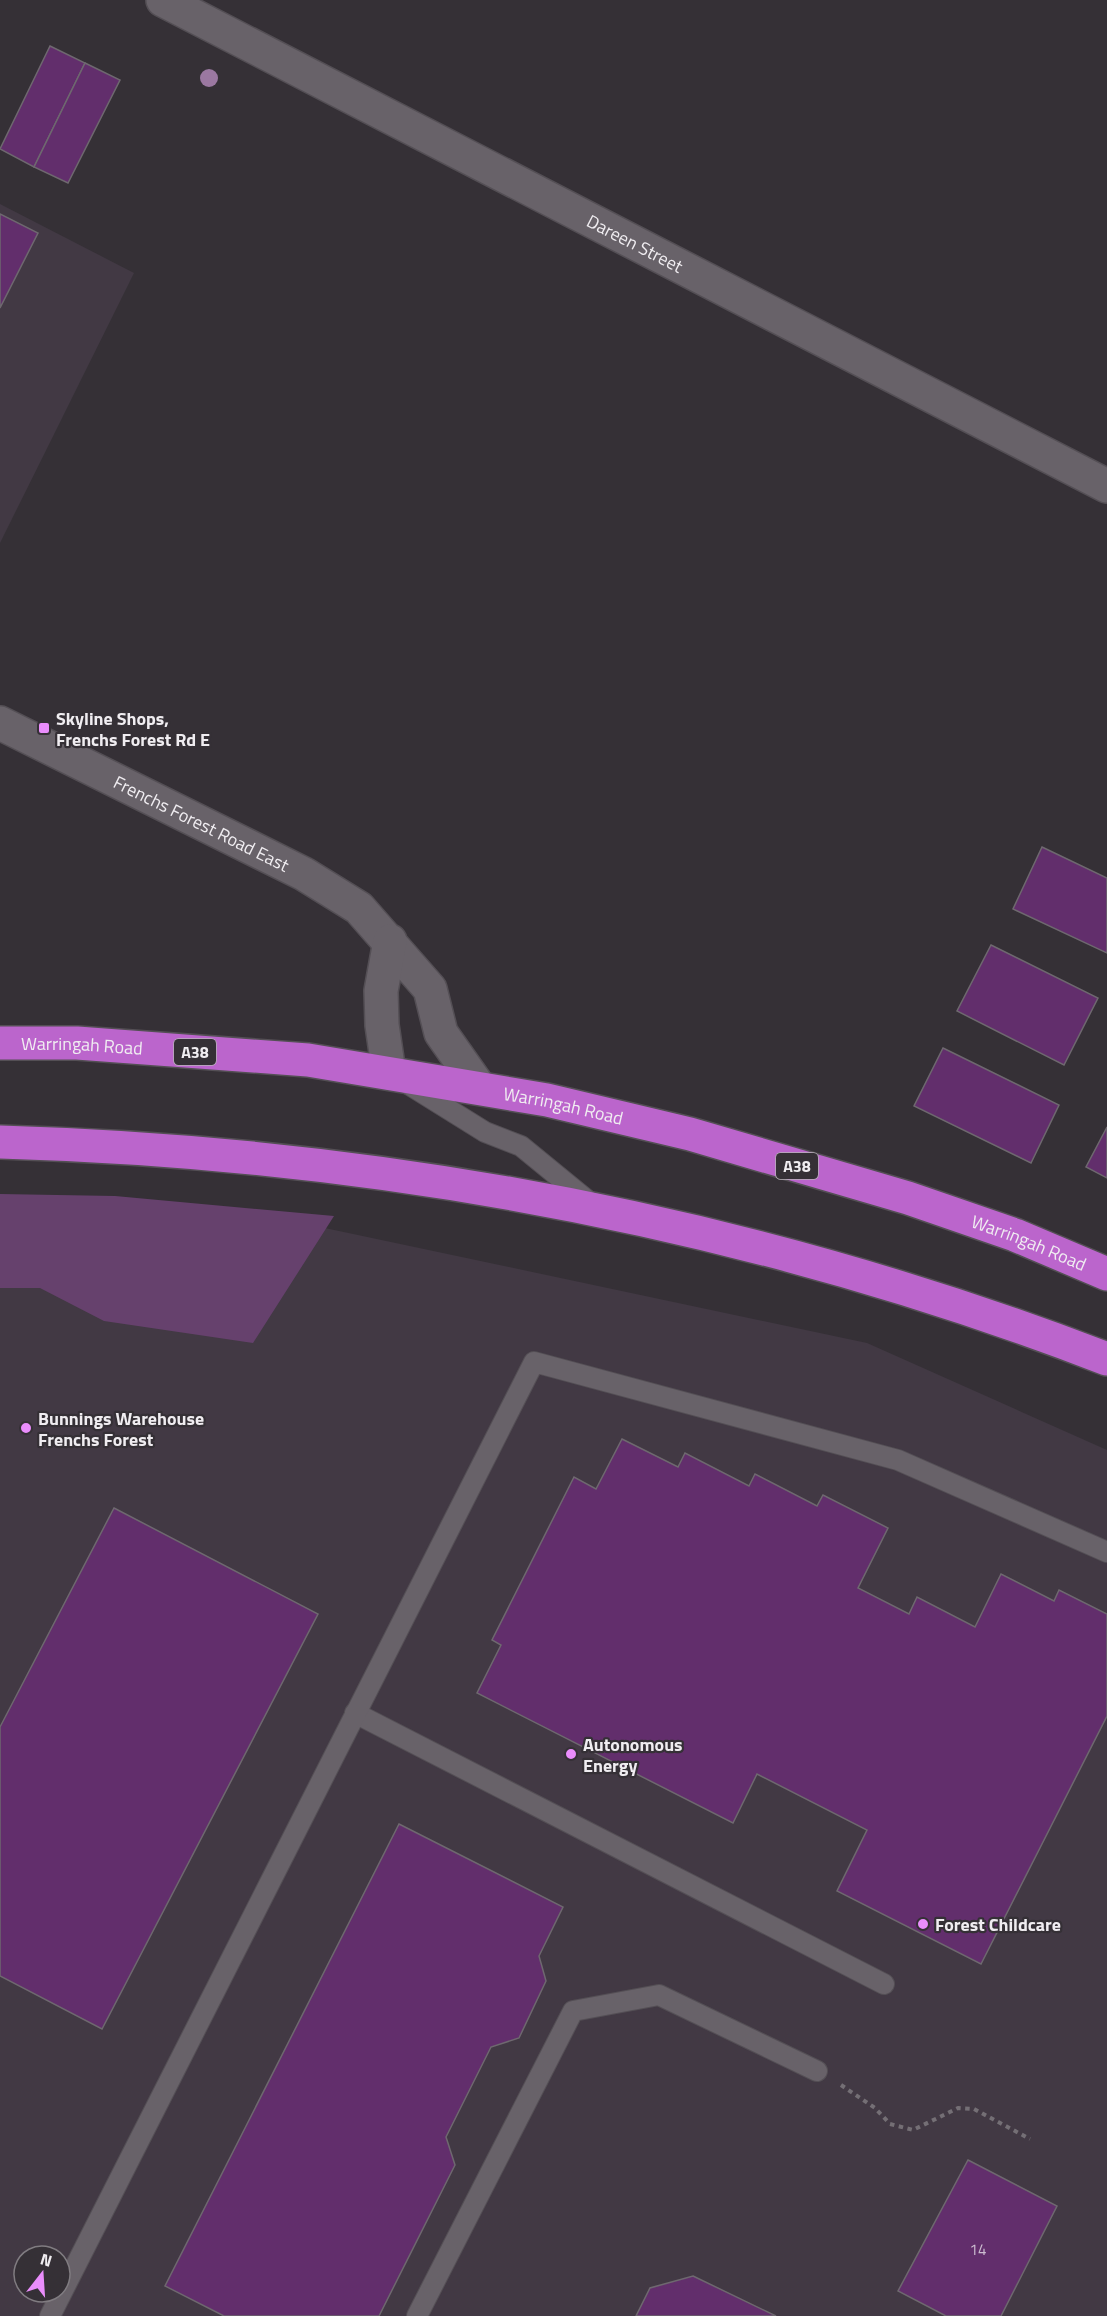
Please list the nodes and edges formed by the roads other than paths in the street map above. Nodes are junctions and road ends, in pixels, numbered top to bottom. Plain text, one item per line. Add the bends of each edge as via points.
1 (163, 0) edge
2 (1107, 486) edge
3 (0, 723) edge
4 (390, 941) junction
5 (0, 1042) edge
6 (389, 1073) junction
7 (478, 1088) junction
8 (0, 1142) edge
9 (598, 1208) junction
10 (1107, 1274) edge
11 (1107, 1359) edge
12 (1107, 1552) edge
13 (356, 1713) junction
14 (884, 1984) dead end
15 (817, 2072) road end
16 (50, 2316) edge
17 (417, 2316) edge

1 - 2 street, Dareen Street
3 - 4 street, Frenchs Forest Road East via 304,873 359,908
4 - 6 street via 381,991
4 - 7 street, Frenchs Forest Road East via 430,989 441,1033
5 - 6 highway, Warringah Road / A38 via 76,1043 308,1060
6 - 7 highway, Warringah Road / A38
6 - 9 lane via 485,1132 521,1146
7 - 10 highway, Warringah Road / A38 via 690,1134 897,1195 1015,1235
8 - 9 highway via 121,1146 364,1170
9 - 11 highway via 775,1250 879,1280 984,1313
12 - 13 lane via 898,1460 534,1362
13 - 14 lane
13 - 16 lane
15 - 17 lane via 659,1995 573,2011

